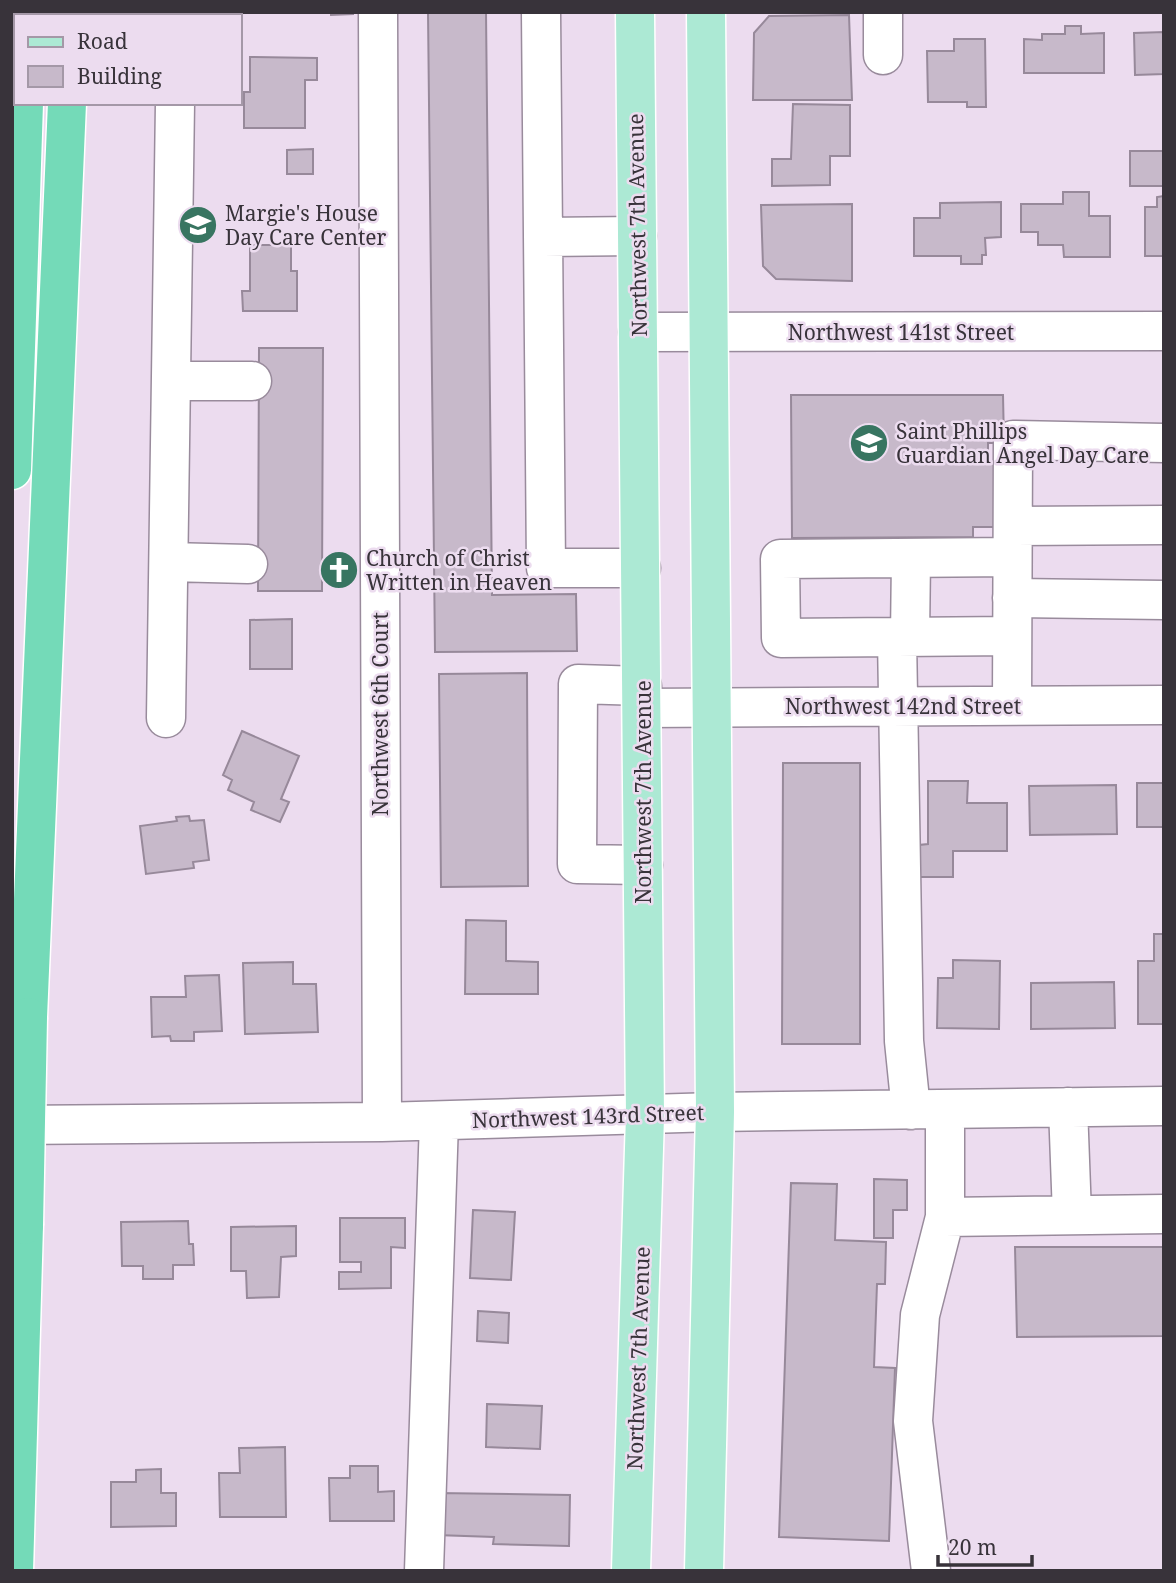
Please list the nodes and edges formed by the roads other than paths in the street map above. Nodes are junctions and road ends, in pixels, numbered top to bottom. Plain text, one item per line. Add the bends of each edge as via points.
1 (378, 12) edge
2 (541, 12) edge
3 (635, 12) edge
4 (706, 12) edge
5 (883, 12) edge
6 (879, 55) dead end
7 (24, 105) edge
8 (67, 105) edge
9 (175, 105) edge
10 (638, 236) junction
11 (543, 237) junction
12 (1164, 331) edge
13 (638, 332) junction
14 (708, 332) junction
15 (171, 381) junction
16 (252, 381) dead end
17 (1164, 443) edge
18 (12, 470) edge
19 (1164, 525) edge
20 (1012, 541) junction
21 (911, 558) junction
22 (169, 562) junction
23 (248, 564) dead end
24 (641, 568) junction
25 (1012, 598) junction
26 (1164, 600) edge
27 (1012, 636) junction
28 (904, 637) junction
29 (642, 697) junction
30 (1164, 705) edge
31 (898, 706) junction
32 (1012, 706) junction
33 (713, 707) junction
34 (166, 718) dead end
35 (643, 865) junction
36 (1164, 1106) edge
37 (1068, 1107) junction
38 (928, 1109) junction
39 (715, 1112) junction
40 (646, 1116) junction
41 (439, 1121) junction
42 (382, 1122) junction
43 (12, 1125) edge
44 (1164, 1214) edge
45 (1072, 1215) junction
46 (945, 1217) junction
47 (13, 1571) edge
48 (424, 1571) edge
49 (631, 1571) edge
50 (704, 1571) edge
51 (931, 1571) edge

1 - 42 street, Northwest 6th Court
2 - 11 street
3 - 10 main road, Northwest 7th Avenue
4 - 14 main road
5 - 6 street
7 - 18 highway
8 - 47 highway, bridge via 28,1017
9 - 15 street
10 - 11 street
10 - 13 main road, Northwest 7th Avenue
11 - 24 street via 546,568
12 - 14 street, Northwest 141st Street
13 - 14 street, Northwest 141st Street
13 - 24 main road, Northwest 7th Avenue
14 - 33 main road
15 - 16 street
15 - 22 street
17 - 20 street via 1013,440
19 - 20 street
20 - 21 street
20 - 25 street
21 - 28 street
21 - 28 street via 780,559 781,638
22 - 23 street
22 - 34 street
24 - 29 main road, Northwest 7th Avenue
25 - 26 street
25 - 27 street
27 - 28 street
27 - 32 street
28 - 31 street
29 - 33 street, Northwest 142nd Street
29 - 35 main road, Northwest 7th Avenue
29 - 35 street, Northwest 142nd Street via 578,684 577,864
30 - 32 street, Northwest 142nd Street
31 - 32 street, Northwest 142nd Street
31 - 33 street, Northwest 142nd Street
31 - 38 street via 904,1041
33 - 39 main road
35 - 40 main road, Northwest 7th Avenue
36 - 37 street, Northwest 143rd Street
37 - 38 street, Northwest 143rd Street
37 - 45 street
38 - 39 street, Northwest 143rd Street
38 - 46 street
39 - 40 street, Northwest 143rd Street
39 - 50 main road
40 - 41 street, Northwest 143rd Street
40 - 49 main road, Northwest 7th Avenue
41 - 42 street, Northwest 143rd Street
41 - 48 street
42 - 43 street, Northwest 143rd Street
44 - 45 street
45 - 46 street
46 - 51 street via 920,1315 913,1421

